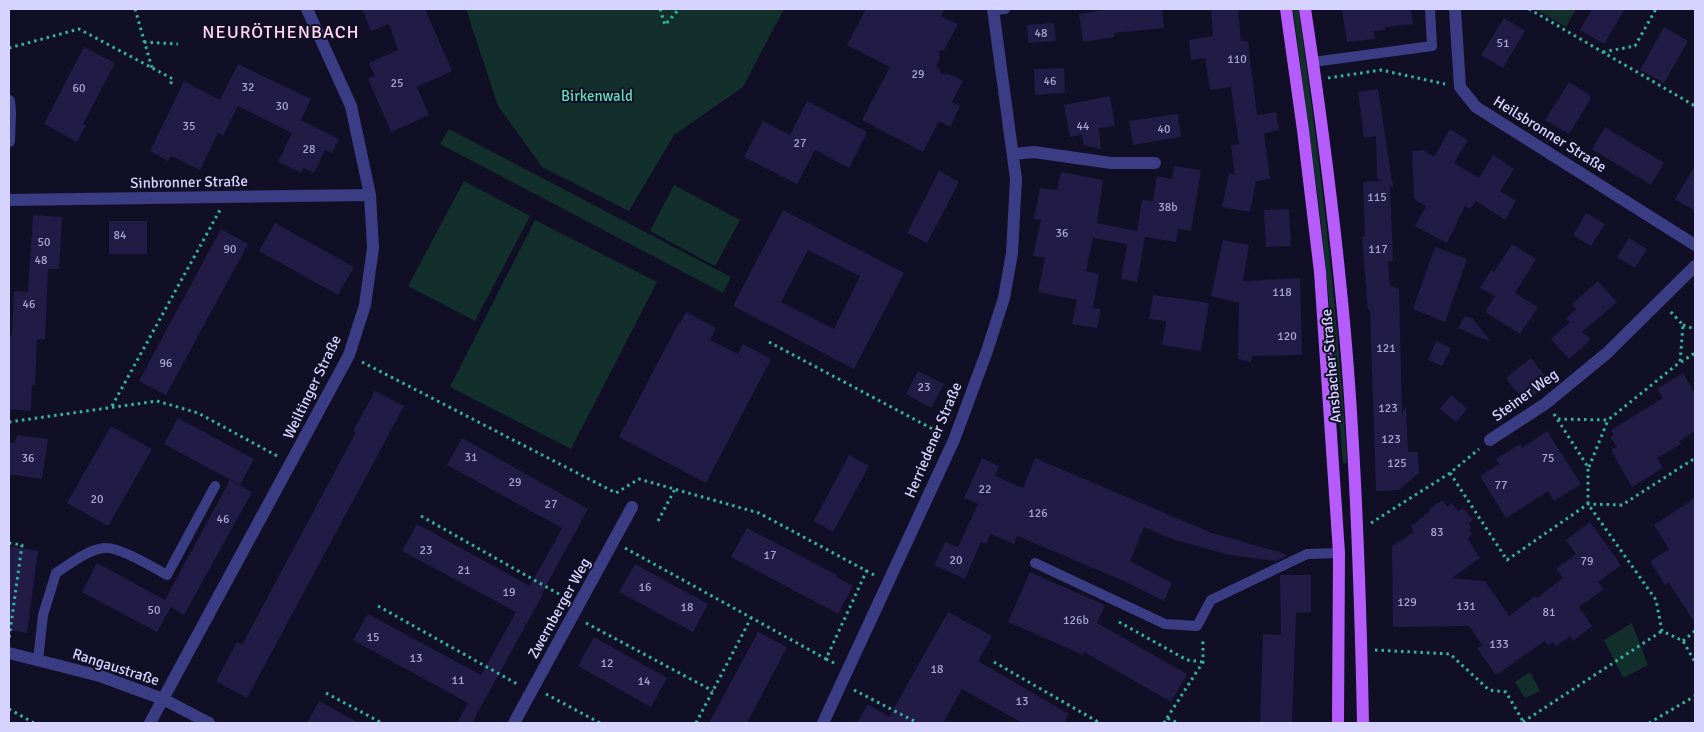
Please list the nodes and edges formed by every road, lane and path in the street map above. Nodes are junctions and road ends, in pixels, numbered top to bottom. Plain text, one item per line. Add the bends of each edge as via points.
1 (135, 9) edge
2 (308, 9) edge
3 (660, 9) edge
4 (679, 9) edge
5 (997, 9) edge
6 (1286, 9) edge
7 (1305, 9) edge
8 (1430, 9) edge
9 (1455, 9) edge
10 (1529, 9) edge
11 (1656, 9) edge
12 (144, 42) junction
13 (178, 44) dead end
14 (9, 48) edge
15 (1602, 52) junction
16 (1313, 62) junction
17 (152, 68) junction
18 (1315, 80) junction
19 (1460, 87) junction
20 (169, 88) dead end
21 (9, 101) edge
22 (1695, 106) edge
23 (9, 141) edge
24 (1014, 154) junction
25 (1155, 163) dead end
26 (370, 195) junction
27 (227, 198) junction
28 (9, 200) edge
29 (1695, 245) edge
30 (1695, 266) edge
31 (1661, 300) junction
32 (1683, 325) junction
33 (1695, 329) edge
34 (769, 342) dead end
35 (1695, 353) edge
36 (349, 355) junction
37 (1680, 362) junction
38 (1545, 404) junction
39 (111, 407) junction
40 (1558, 419) junction
41 (1608, 420) junction
42 (9, 422) edge
43 (954, 440) junction
44 (1490, 440) joint
45 (1695, 460) edge
46 (292, 464) junction
47 (1588, 467) junction
48 (1450, 473) junction
49 (215, 486) dead end
50 (675, 489) junction
51 (1588, 504) junction
52 (632, 507) dead end
53 (421, 516) dead end
54 (658, 521) dead end
55 (1358, 531) junction
56 (613, 542) junction
57 (9, 543) edge
58 (1339, 553) junction
59 (1035, 563) dead end
60 (867, 570) junction
61 (888, 582) junction
62 (378, 606) dead end
63 (576, 610) junction
64 (751, 618) junction
65 (1119, 622) dead end
66 (1197, 626) junction
67 (1662, 631) junction
68 (1695, 632) edge
69 (1683, 641) junction
70 (9, 642) edge
71 (1362, 649) junction
72 (9, 653) edge
73 (38, 660) junction
74 (994, 662) dead end
75 (1203, 662) junction
76 (1695, 662) edge
77 (842, 684) junction
78 (533, 690) junction
79 (713, 691) junction
80 (326, 693) dead end
81 (1695, 696) edge
82 (163, 699) junction
83 (9, 709) edge
84 (1167, 718) junction
85 (34, 723) edge
86 (150, 723) edge
87 (209, 723) edge
88 (382, 723) edge
89 (514, 723) edge
90 (600, 723) edge
91 (696, 723) edge
92 (823, 723) edge
93 (918, 723) edge
94 (1100, 723) edge
95 (1164, 723) edge
96 (1178, 723) edge
97 (1338, 723) edge
98 (1363, 723) edge
99 (1524, 723) edge
100 (1649, 723) edge

1 - 12 path
2 - 26 street, Weiltinger Straße via 351,106
3 - 4 path via 665,25
5 - 24 street, Herriedener Straße
6 - 58 main road, Ansbacher Straße via 1320,272
7 - 16 main road, Ansbacher Straße
8 - 16 lane via 1432,46
9 - 19 street
10 - 15 path
11 - 15 path via 1635,46
12 - 13 path
12 - 17 path
14 - 17 path via 79,29
15 - 22 path
16 - 18 main road, Ansbacher Straße
17 - 20 path via 172,79
18 - 19 path via 1381,70
18 - 55 main road, Ansbacher Straße via 1340,286
19 - 29 street, Heilsbronner Straße via 1476,107
21 - 23 street
24 - 25 street via 1034,152 1111,163
24 - 43 street, Herriedener Straße via 1016,179 1012,253 1004,298
26 - 27 street, Sinbronner Straße
26 - 36 street, Weiltinger Straße via 373,248 367,296
27 - 28 street, Sinbronner Straße
27 - 39 path
30 - 31 street, Steiner Weg
31 - 32 path
31 - 38 street, Steiner Weg via 1607,353
32 - 33 path
32 - 37 path
34 - 43 path
35 - 37 path
36 - 46 street, Weiltinger Straße
36 - 50 path via 616,493 639,479
37 - 41 path
38 - 40 path
38 - 44 street, Steiner Weg
39 - 42 path
39 - 46 path via 157,401 198,414
40 - 41 path
40 - 47 path
41 - 47 path
43 - 61 street, Herriedener Straße
44 - 48 path, Steiner Weg
45 - 51 path via 1622,505
46 - 82 street, Weiltinger Straße
47 - 51 path
48 - 51 path via 1507,560
48 - 55 path, Steiner Weg
49 - 73 lane via 167,575 119,550 104,548 91,551 56,573 43,615
50 - 54 path
50 - 60 path via 759,513
51 - 67 path via 1656,600
52 - 56 street, Zwernberger Weg
53 - 63 path
55 - 71 main road, Ansbacher Straße
56 - 63 street, Zwernberger Weg
56 - 64 path
57 - 70 path via 22,545
58 - 66 lane via 1307,554 1211,600
58 - 97 main road, Ansbacher Straße
59 - 66 lane via 1164,624
60 - 61 path
60 - 64 path via 826,659
61 - 77 street, Herriedener Straße
62 - 78 path
63 - 78 street, Zwernberger Weg
63 - 79 path
64 - 79 path
65 - 75 path via 1187,660
66 - 75 path via 1204,644
67 - 69 path
67 - 99 path
68 - 69 path
69 - 76 path
71 - 98 main road, Ansbacher Straße
71 - 99 path via 1450,654 1489,690 1506,692
72 - 73 street, Rangaustraße
73 - 82 street, Rangaustraße via 100,676
74 - 94 path
75 - 84 path
77 - 92 street, Herriedener Straße
77 - 93 path
78 - 89 street, Zwernberger Weg
78 - 90 path
79 - 91 path
80 - 88 path
81 - 100 path
82 - 86 street, Weiltinger Straße
82 - 87 street, Rangaustraße
83 - 85 path
84 - 95 path
84 - 96 path

